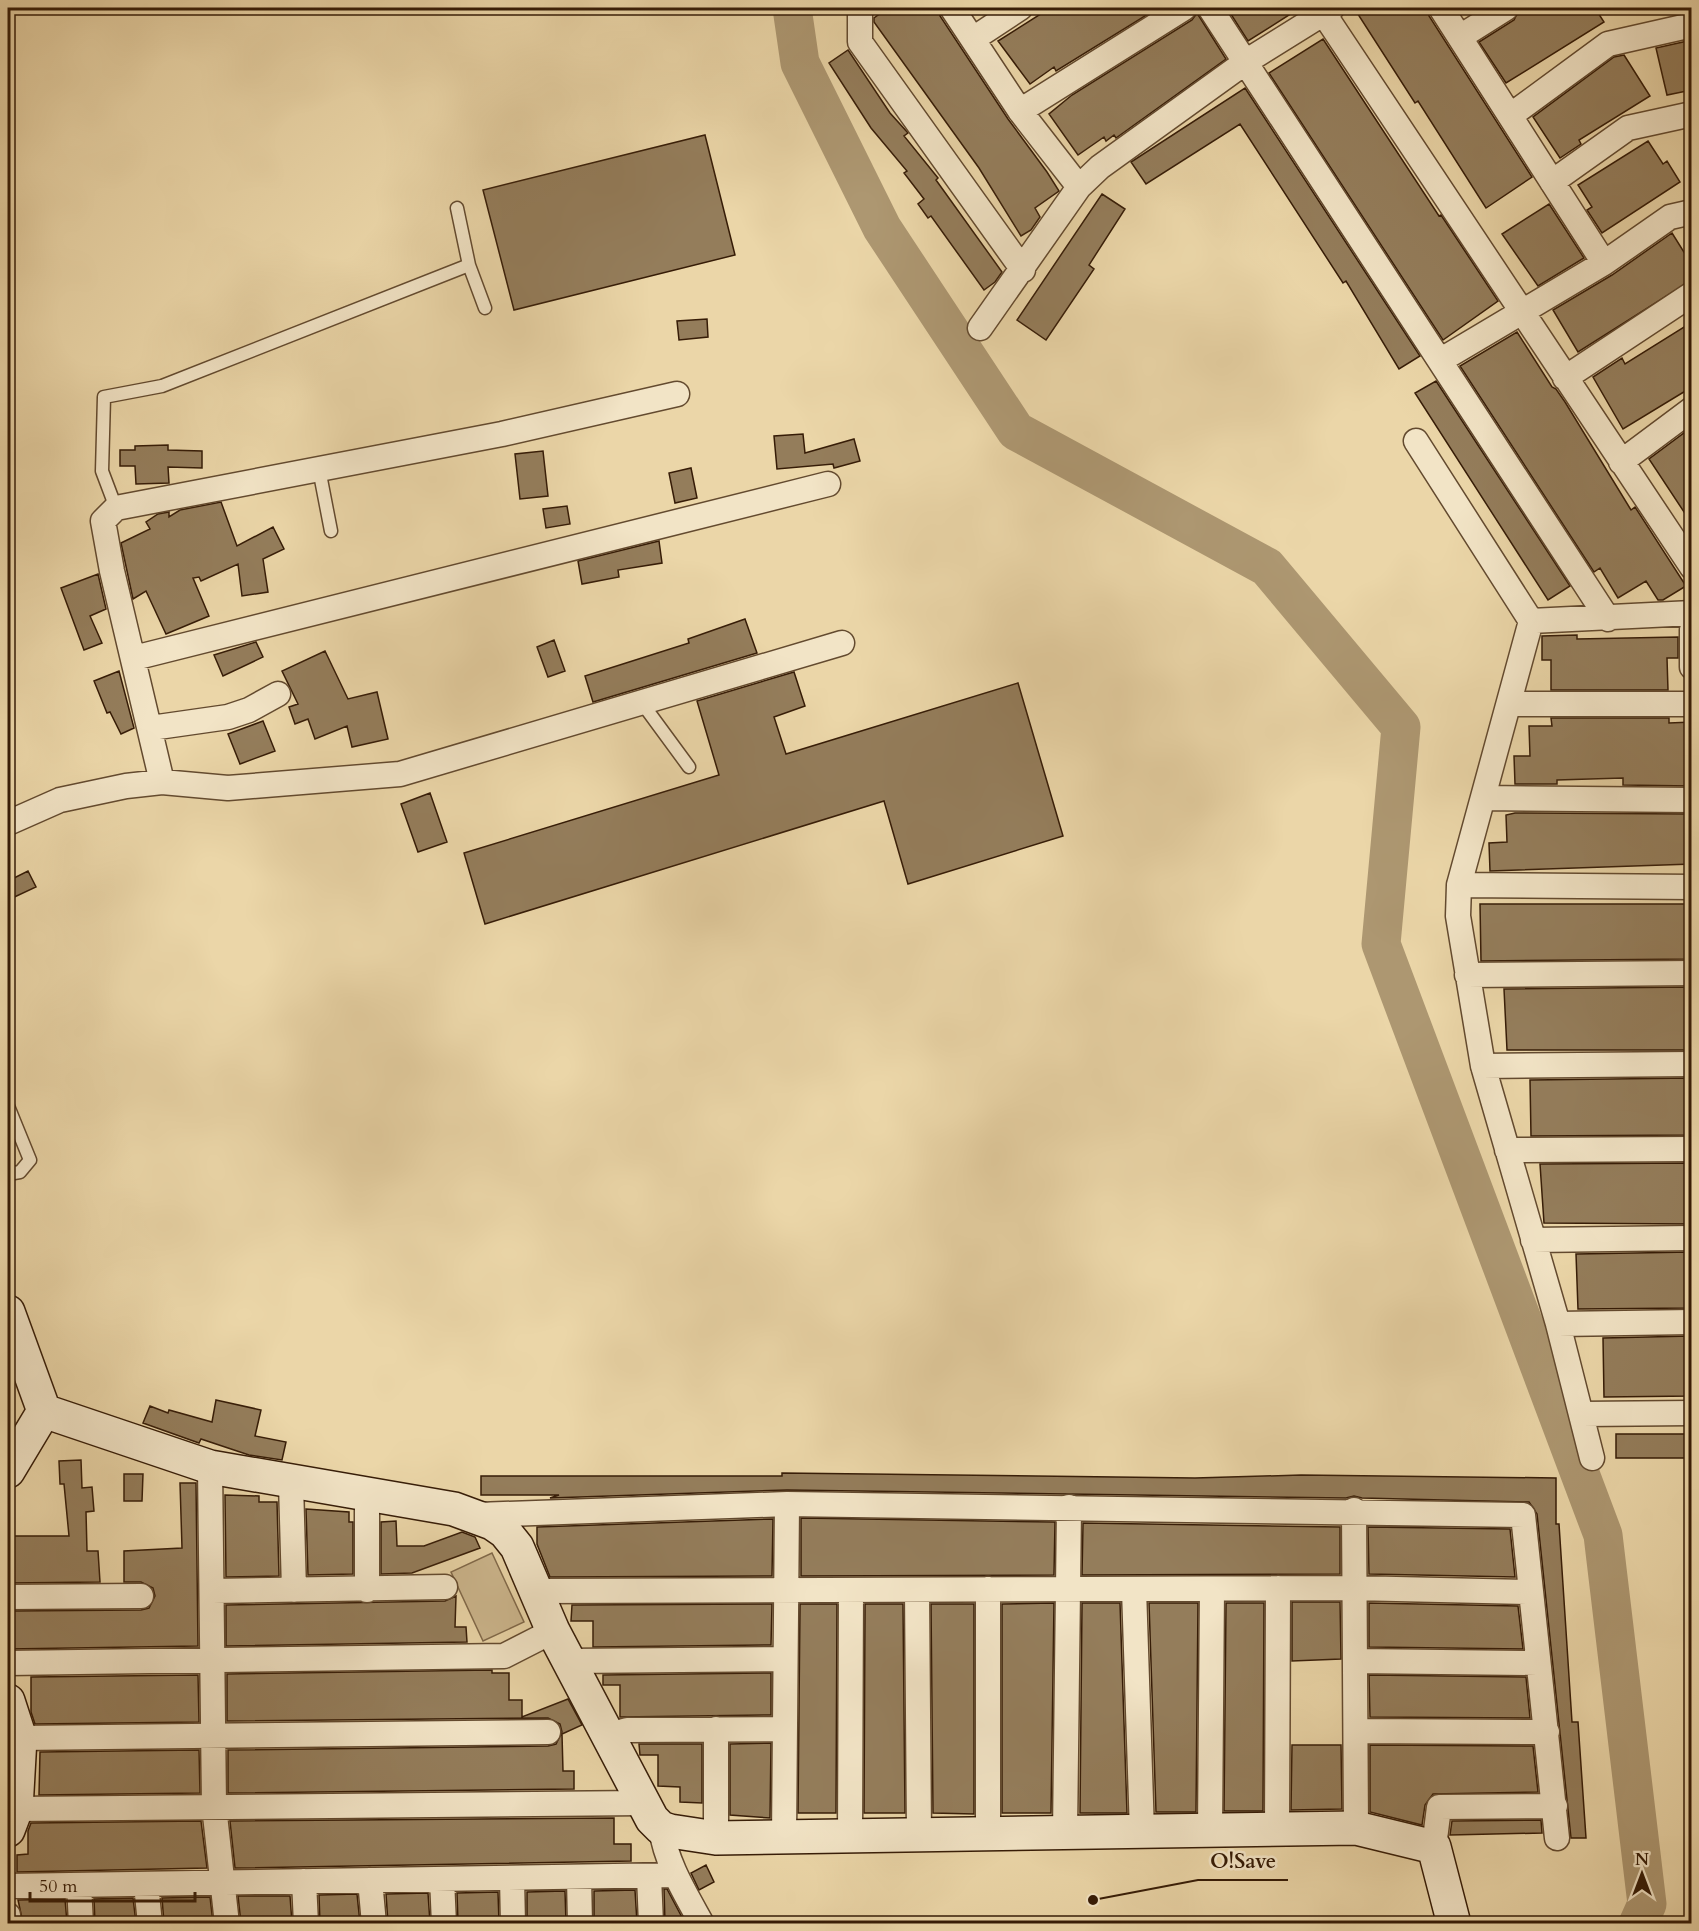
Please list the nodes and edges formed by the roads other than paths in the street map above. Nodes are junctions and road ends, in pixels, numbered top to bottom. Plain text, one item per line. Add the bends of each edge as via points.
1 (860, 8) edge
2 (952, 8) edge
3 (1020, 8) edge
4 (1184, 8) edge
5 (1210, 8) edge
6 (1441, 8) edge
7 (1506, 8) edge
8 (1325, 9) edge
9 (1692, 25) edge
10 (1460, 38) junction
11 (973, 39) junction
12 (1247, 61) junction
13 (1020, 111) junction
14 (1692, 114) edge
15 (1510, 116) junction
16 (1552, 182) junction
17 (1079, 187) junction
18 (457, 208) dead end
19 (1692, 212) edge
20 (1604, 263) junction
21 (470, 265) junction
22 (1023, 270) junction
23 (1692, 294) edge
24 (485, 308) dead end
25 (1522, 312) junction
26 (980, 328) dead end
27 (1441, 360) junction
28 (1565, 378) junction
29 (677, 394) dead end
30 (1692, 409) edge
31 (1416, 441) dead end
32 (1622, 462) junction
33 (319, 469) junction
34 (828, 484) dead end
35 (116, 508) junction
36 (331, 531) dead end
37 (1692, 567) edge
38 (1692, 613) edge
39 (1608, 619) junction
40 (1531, 621) junction
41 (1692, 630) edge
42 (842, 643) dead end
43 (134, 658) junction
44 (1692, 667) edge
45 (278, 694) dead end
46 (642, 703) junction
47 (1509, 704) junction
48 (1692, 704) edge
49 (151, 728) junction
50 (689, 767) dead end
51 (162, 782) junction
52 (1484, 798) junction
53 (1692, 800) edge
54 (8, 823) edge
55 (1459, 885) junction
56 (1692, 887) edge
57 (1692, 973) edge
58 (1467, 975) junction
59 (1692, 1064) edge
60 (1484, 1066) junction
61 (8, 1106) edge
62 (1507, 1149) junction
63 (1692, 1149) edge
64 (8, 1174) edge
65 (1692, 1238) edge
66 (1533, 1240) junction
67 (8, 1312) edge
68 (1692, 1322) edge
69 (1558, 1324) junction
70 (44, 1411) junction
71 (1692, 1413) edge
72 (1581, 1414) junction
73 (1592, 1458) dead end
74 (210, 1467) junction
75 (8, 1471) edge
76 (291, 1483) junction
77 (367, 1493) junction
78 (786, 1504) junction
79 (1069, 1507) junction
80 (1354, 1510) junction
81 (475, 1516) junction
82 (445, 1587) dead end
83 (1278, 1588) junction
84 (1353, 1588) junction
85 (988, 1589) junction
86 (1066, 1589) junction
87 (1134, 1589) junction
88 (1212, 1589) junction
89 (294, 1590) junction
90 (367, 1590) junction
91 (784, 1590) junction
92 (213, 1591) junction
93 (538, 1591) junction
94 (851, 1591) junction
95 (917, 1591) junction
96 (1531, 1592) junction
97 (141, 1596) dead end
98 (8, 1597) edge
99 (553, 1631) junction
100 (785, 1659) junction
101 (570, 1661) junction
102 (1356, 1661) junction
103 (212, 1662) junction
104 (8, 1663) edge
105 (1537, 1663) junction
106 (8, 1701) edge
107 (716, 1730) junction
108 (784, 1730) junction
109 (1357, 1731) junction
110 (548, 1732) dead end
111 (1546, 1732) junction
112 (608, 1735) junction
113 (213, 1736) junction
114 (20, 1738) junction
115 (214, 1806) junction
116 (1555, 1806) junction
117 (652, 1815) junction
118 (12, 1819) edge
119 (1356, 1828) junction
120 (1276, 1829) junction
121 (1210, 1830) junction
122 (1142, 1832) junction
123 (988, 1833) junction
124 (1065, 1833) junction
125 (919, 1835) junction
126 (850, 1836) junction
127 (784, 1837) junction
128 (716, 1838) junction
129 (1557, 1838) dead end
130 (1434, 1846) junction
131 (675, 1875) junction
132 (649, 1876) junction
133 (579, 1877) junction
134 (512, 1878) junction
135 (442, 1879) junction
136 (370, 1880) junction
137 (304, 1881) junction
138 (223, 1883) junction
139 (146, 1884) junction
140 (78, 1885) junction
141 (8, 1886) edge
142 (8, 1915) edge
143 (9, 1923) edge
144 (81, 1923) edge
145 (150, 1923) edge
146 (227, 1923) edge
147 (306, 1923) edge
148 (374, 1923) edge
149 (444, 1923) edge
150 (513, 1923) edge
151 (580, 1923) edge
152 (651, 1923) edge
153 (702, 1923) edge
154 (1454, 1923) edge

1 - 22 street via 860,42
2 - 11 street
3 - 11 street
4 - 13 street
5 - 12 street
6 - 10 street
7 - 10 street
8 - 12 street
8 - 25 street
9 - 15 street via 1608,44
10 - 15 street
11 - 13 street
12 - 17 street via 1100,167
12 - 27 street
13 - 17 street
14 - 16 street via 1628,129
15 - 16 street
16 - 20 street
17 - 22 street
18 - 21 lane
19 - 20 street via 1670,217
20 - 25 street
21 - 24 lane
21 - 35 lane via 162,386 104,397 102,471
22 - 26 street
23 - 28 street
25 - 27 street
25 - 28 street
27 - 39 street
28 - 32 street
29 - 33 street via 502,434
30 - 32 street
31 - 40 street
32 - 37 street
33 - 35 street
33 - 36 lane
34 - 43 street
35 - 43 street via 103,520
38 - 39 street
39 - 40 street
40 - 47 street
41 - 44 street
42 - 46 street
43 - 49 street
45 - 49 street via 228,717
46 - 50 lane
46 - 51 street via 399,774 228,788
47 - 48 street
47 - 52 street
49 - 51 street
51 - 54 street via 60,800
52 - 53 street
52 - 55 street
55 - 56 street
55 - 58 street via 1458,916
57 - 58 street
58 - 60 street
59 - 60 street
60 - 62 street
61 - 64 lane via 30,1160 20,1172
62 - 63 street
62 - 66 street
65 - 66 street
66 - 69 street
67 - 70 street
68 - 69 street
69 - 72 street
70 - 74 street
70 - 75 street
71 - 72 street
72 - 73 street
74 - 76 street
74 - 92 street
76 - 77 street
76 - 89 street
77 - 81 street
77 - 90 street
78 - 79 street
78 - 81 street
78 - 91 street
79 - 80 street
79 - 86 street
80 - 84 street
80 - 96 street via 1523,1515
81 - 93 street via 505,1532 517,1547
82 - 90 street
83 - 84 street
83 - 88 street
83 - 120 street
84 - 96 street
84 - 102 street
85 - 86 street
85 - 95 street
85 - 123 street
86 - 87 street
86 - 124 street
87 - 88 street
87 - 122 street
88 - 121 street
89 - 90 street
89 - 92 street
91 - 93 street
91 - 94 street
91 - 100 street
92 - 103 street
93 - 99 street
94 - 95 street
94 - 126 street
95 - 125 street
96 - 105 street
97 - 98 street
99 - 101 street
99 - 103 street via 504,1656
100 - 101 street
100 - 108 street
101 - 112 street
102 - 105 street
102 - 109 street
103 - 104 street
103 - 113 street
105 - 111 street
106 - 114 street
107 - 108 street
107 - 112 street via 627,1730
107 - 128 street
108 - 127 street
109 - 111 street
109 - 119 street
110 - 113 street
111 - 116 street
112 - 117 street
113 - 114 street
113 - 115 street
114 - 118 street
115 - 117 street
115 - 118 street
115 - 138 street
116 - 129 street
116 - 130 street via 1439,1807
117 - 128 street
117 - 131 street
119 - 120 street
119 - 130 street
120 - 121 street
121 - 122 street
122 - 124 street
123 - 124 street
123 - 125 street
125 - 126 street
126 - 127 street
127 - 128 street
130 - 154 street
131 - 132 street
131 - 153 street
132 - 133 street
132 - 152 street
133 - 134 street
133 - 151 street
134 - 135 street
134 - 150 street
135 - 136 street
135 - 149 street
136 - 137 street
136 - 148 street
137 - 138 street
137 - 147 street
138 - 139 street
138 - 146 street
139 - 140 street
139 - 145 street
140 - 141 street
140 - 144 street
142 - 143 street

